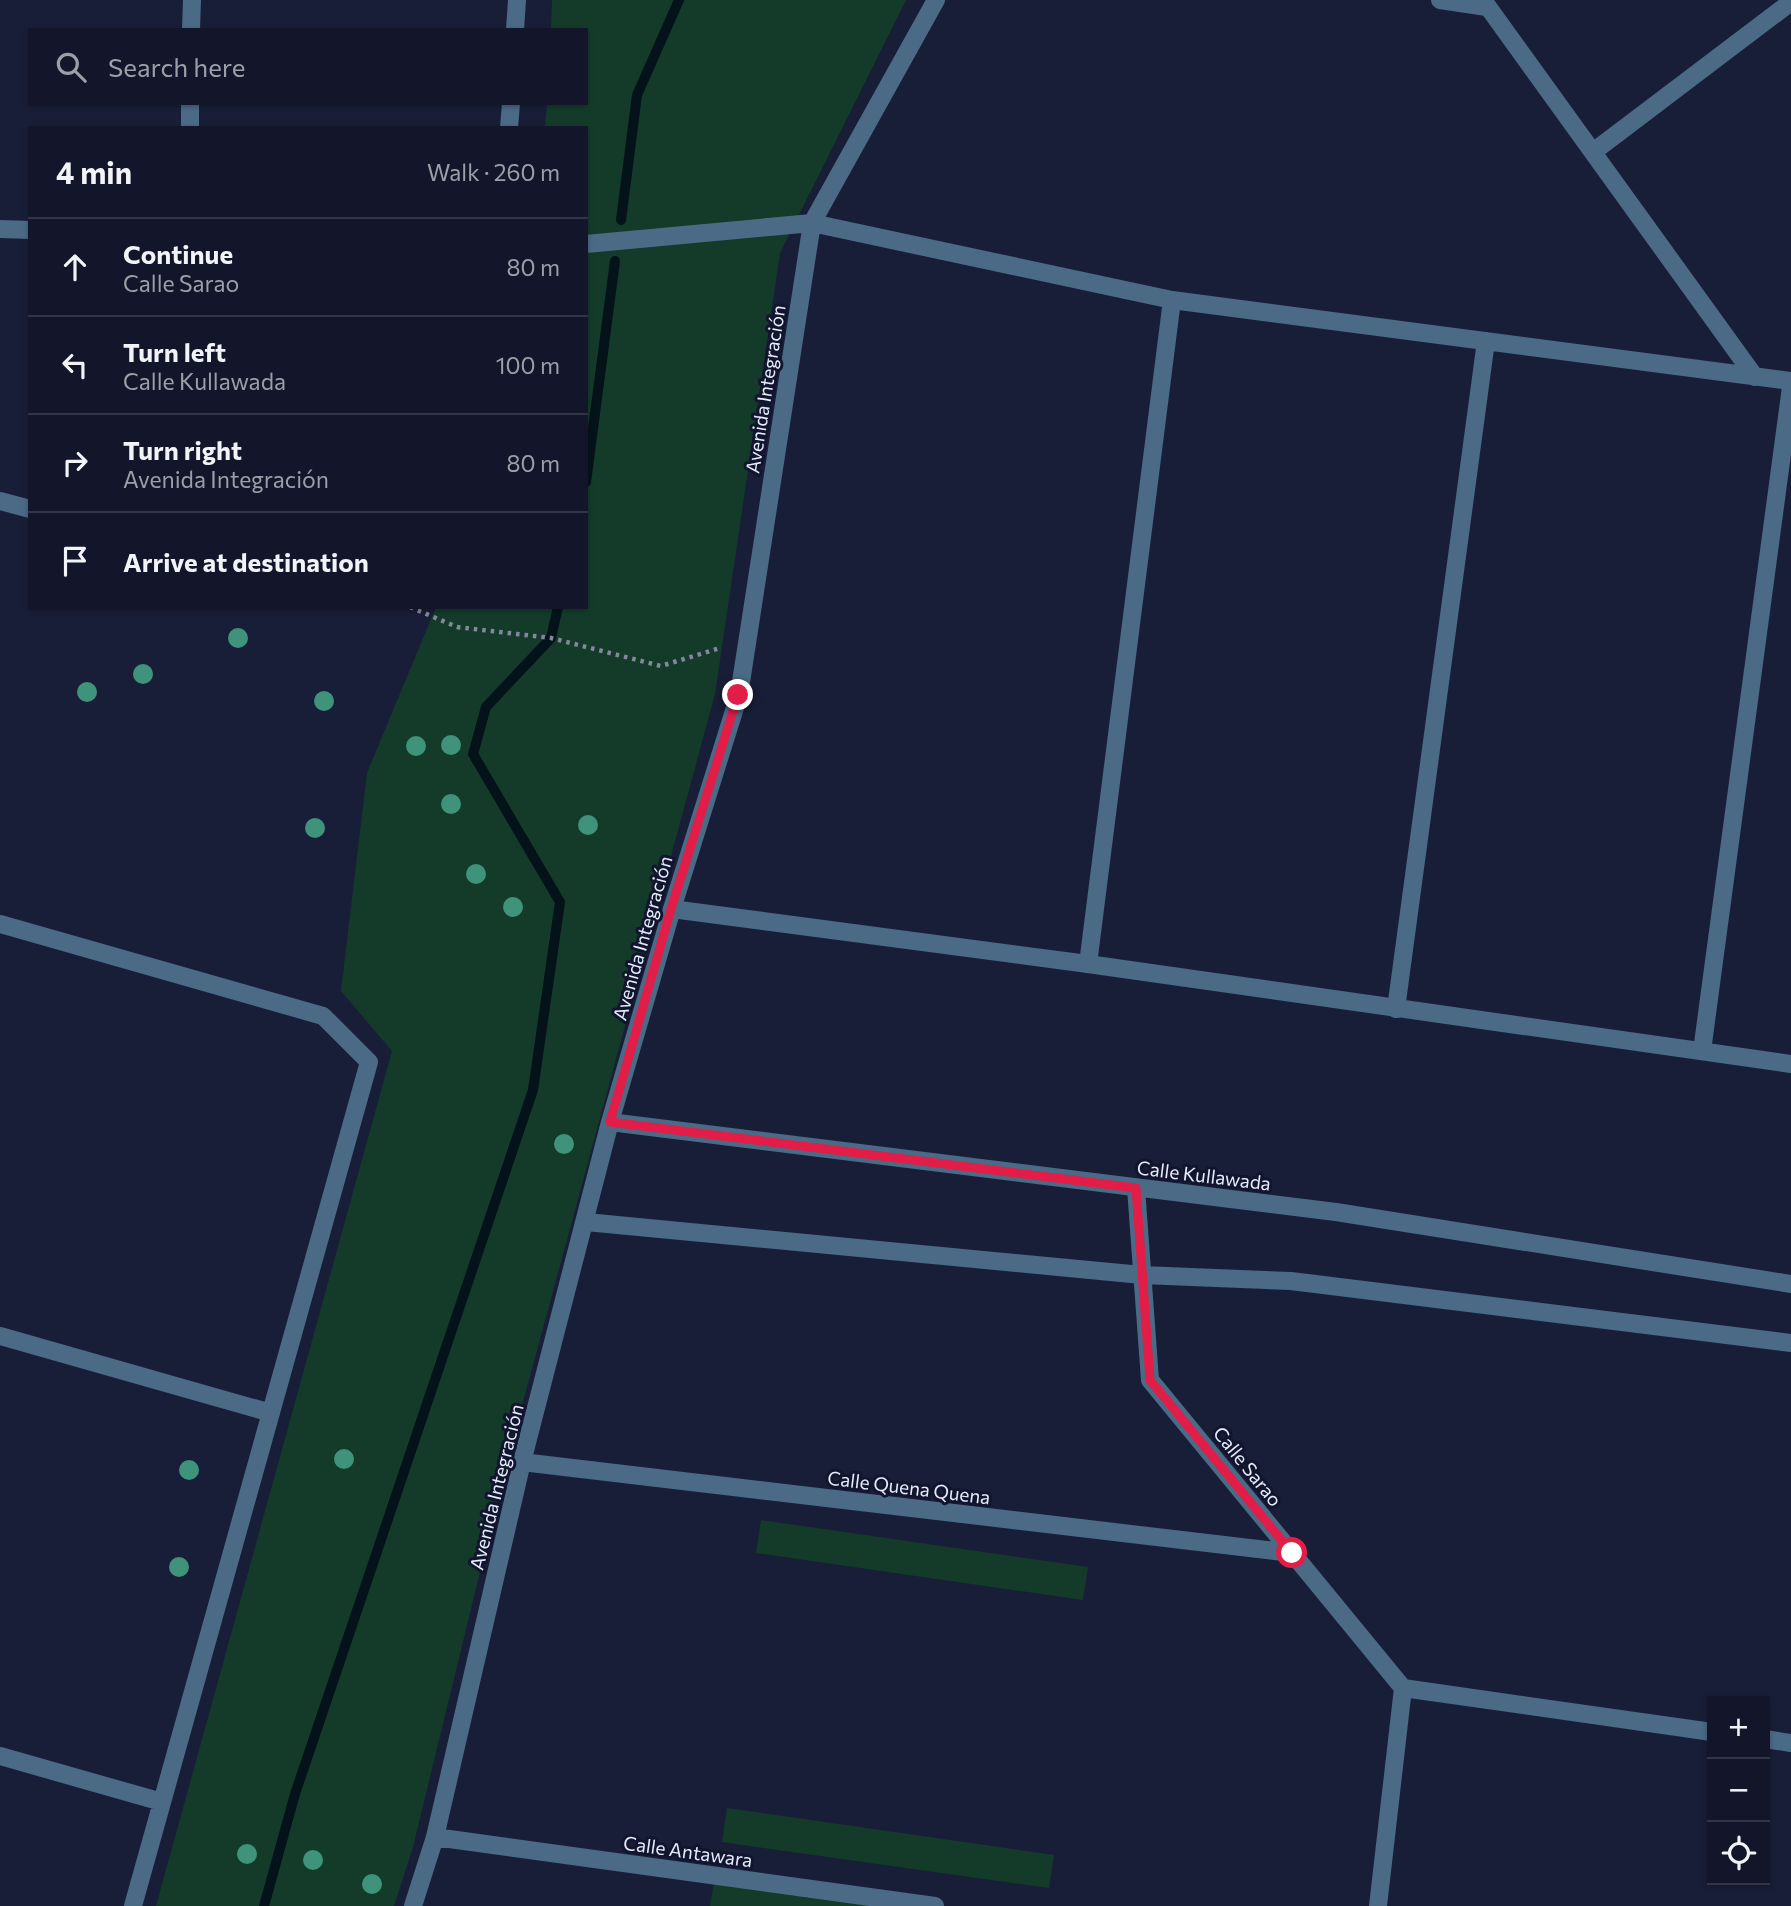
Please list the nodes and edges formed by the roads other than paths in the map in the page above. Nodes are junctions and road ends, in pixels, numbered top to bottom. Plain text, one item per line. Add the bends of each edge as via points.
1 (192, 0) edge
2 (517, 0) edge
3 (936, 0) edge
4 (1440, 0) edge
5 (1791, 2) edge
6 (1485, 3) edge
7 (191, 28) edge
8 (515, 28) edge
9 (190, 105) edge
10 (510, 105) edge
11 (190, 126) edge
12 (509, 126) edge
13 (1593, 152) junction
14 (812, 223) junction
15 (0, 229) edge
16 (28, 230) edge
17 (588, 244) edge
18 (1172, 300) junction
19 (1486, 341) junction
20 (1755, 377) junction
21 (1791, 381) edge
22 (1791, 387) edge
23 (0, 501) edge
24 (28, 508) edge
25 (671, 909) junction
26 (0, 923) edge
27 (1088, 964) junction
28 (1396, 1009) junction
29 (1702, 1051) junction
30 (1791, 1064) edge
31 (610, 1122) junction
32 (1136, 1188) junction
33 (586, 1222) junction
34 (1142, 1275) junction
35 (1791, 1284) edge
36 (0, 1336) edge
37 (1791, 1343) edge
38 (271, 1413) junction
39 (522, 1462) junction
40 (1292, 1553) junction
41 (1403, 1688) junction
42 (1707, 1731) edge
43 (1770, 1740) edge
44 (1791, 1743) edge
45 (0, 1756) edge
46 (162, 1802) junction
47 (435, 1837) junction
48 (133, 1906) edge
49 (413, 1906) edge
50 (935, 1906) edge
51 (1378, 1906) edge

1 - 7 street
2 - 8 street
3 - 14 street, Avenida Integración
4 - 6 street
5 - 13 street
6 - 13 street
9 - 11 street
10 - 12 street
13 - 20 street
14 - 17 street
14 - 18 street
14 - 25 street, Avenida Integración via 738,695
15 - 16 street
18 - 19 street
18 - 27 street
19 - 20 street
19 - 28 street
20 - 21 street
22 - 29 street
23 - 24 street
25 - 27 street
25 - 31 street, Avenida Integración
26 - 38 street via 323,1016 369,1062
27 - 28 street
28 - 29 street
29 - 30 street
31 - 32 street, Calle Kullawada
31 - 33 street, Avenida Integración
32 - 34 street, Calle Sarao
32 - 35 street, Calle Kullawada via 1336,1213
33 - 34 street
33 - 39 street, Avenida Integración
34 - 37 street via 1291,1281
34 - 40 street, Calle Sarao via 1150,1380
36 - 38 street
38 - 46 street
39 - 40 street, Calle Quena Quena
39 - 47 street, Avenida Integración
40 - 41 street, Calle Sarao
41 - 42 street
41 - 51 street
43 - 44 street
45 - 46 street
46 - 48 street
47 - 49 street, Avenida Integración
47 - 50 street, Calle Antawara

